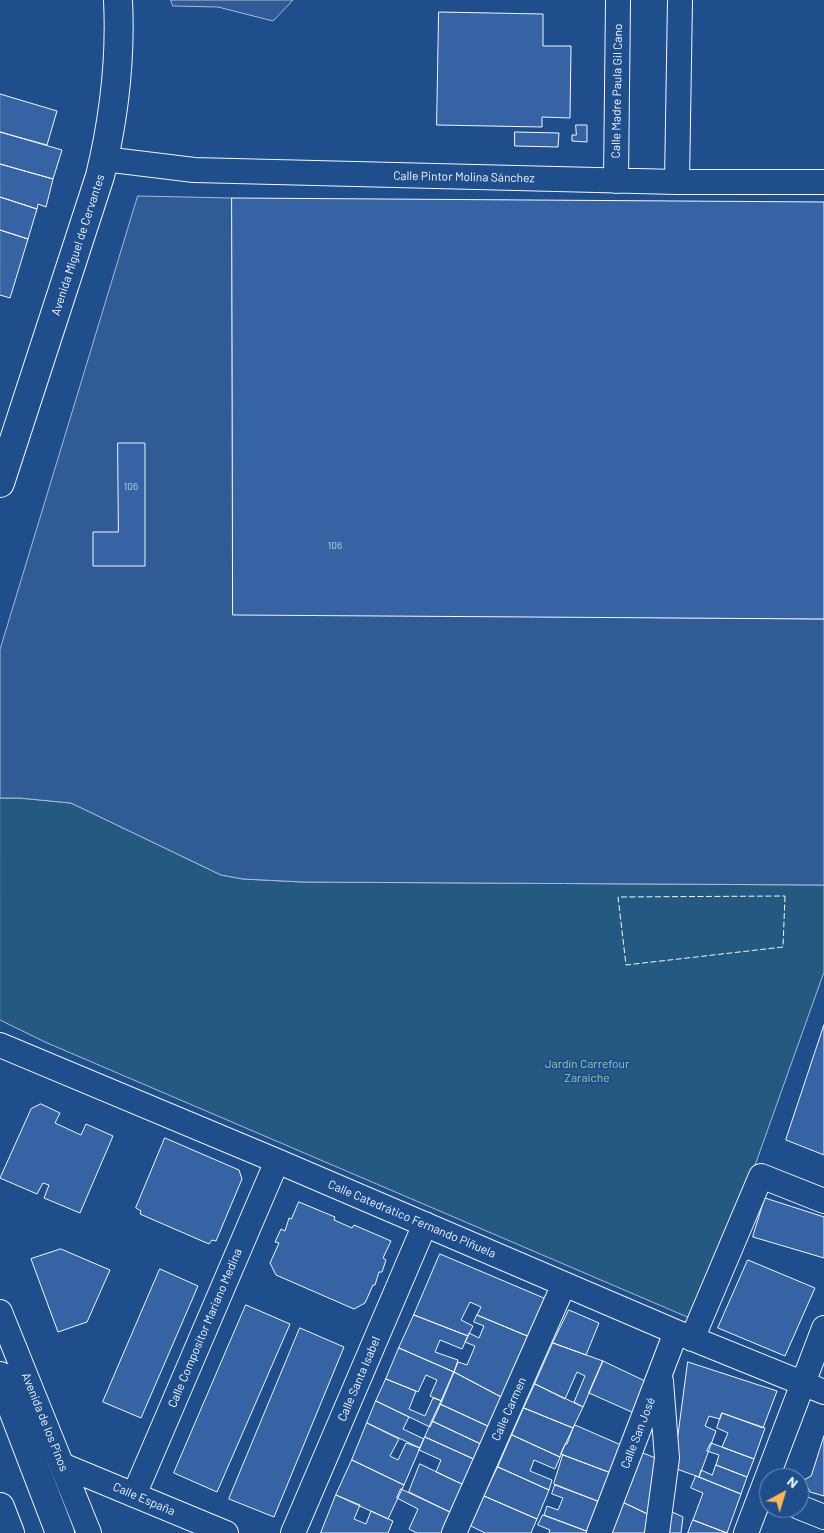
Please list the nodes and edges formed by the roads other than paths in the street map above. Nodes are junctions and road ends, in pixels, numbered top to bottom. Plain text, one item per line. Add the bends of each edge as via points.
1 (118, 0) edge
2 (618, 0) edge
3 (680, 0) edge
4 (104, 159) junction
5 (616, 181) junction
6 (677, 182) junction
7 (824, 182) edge
8 (0, 483) edge
9 (0, 1045) edge
10 (277, 1161) junction
11 (824, 1201) edge
12 (425, 1224) junction
13 (564, 1284) junction
14 (0, 1312) edge
15 (824, 1328) edge
16 (684, 1335) junction
17 (660, 1375) junction
18 (0, 1376) edge
19 (813, 1388) edge
20 (62, 1465) junction
21 (777, 1468) edge
22 (134, 1495) junction
23 (759, 1506) edge
24 (0, 1507) edge
25 (809, 1511) edge
26 (824, 1517) edge
27 (10, 1533) edge
28 (60, 1533) edge
29 (88, 1533) edge
30 (226, 1533) edge
31 (293, 1533) edge
32 (454, 1533) edge
33 (598, 1533) edge
34 (657, 1533) edge
35 (746, 1533) edge

1 - 4 main road, Avenida Miguel de Cervantes via 118,74
2 - 5 street, Calle Madre Paula Gil Cano
3 - 6 street
4 - 5 street, Calle Pintor Molina Sánchez via 194,170
4 - 8 main road, Avenida Miguel de Cervantes
5 - 6 street, Calle Pintor Molina Sánchez
6 - 7 street, Calle Pintor Molina Sánchez
9 - 10 street, Calle Catedrático Fernando Piñuela
10 - 12 street, Calle Catedrático Fernando Piñuela
10 - 22 street, Calle Compositor Mariano Medina
11 - 16 street, Calle San José via 761,1176
12 - 13 street, Calle Catedrático Fernando Piñuela
12 - 31 street, Calle Santa Isabel
13 - 16 street, Calle Catedrático Fernando Piñuela
13 - 32 street, Calle Carmen
14 - 20 street, Avenida de los Pinos
15 - 19 street
16 - 17 street, Calle San José
16 - 19 street, Calle Catedrático Fernando Piñuela
17 - 33 street, Calle San José
17 - 34 street via 667,1458
18 - 28 main road, Avenida de los Pinos
19 - 21 street
20 - 22 street, Calle España
20 - 29 street, Avenida de los Pinos
22 - 30 street, Calle España
23 - 35 street
24 - 27 main road
25 - 26 street

